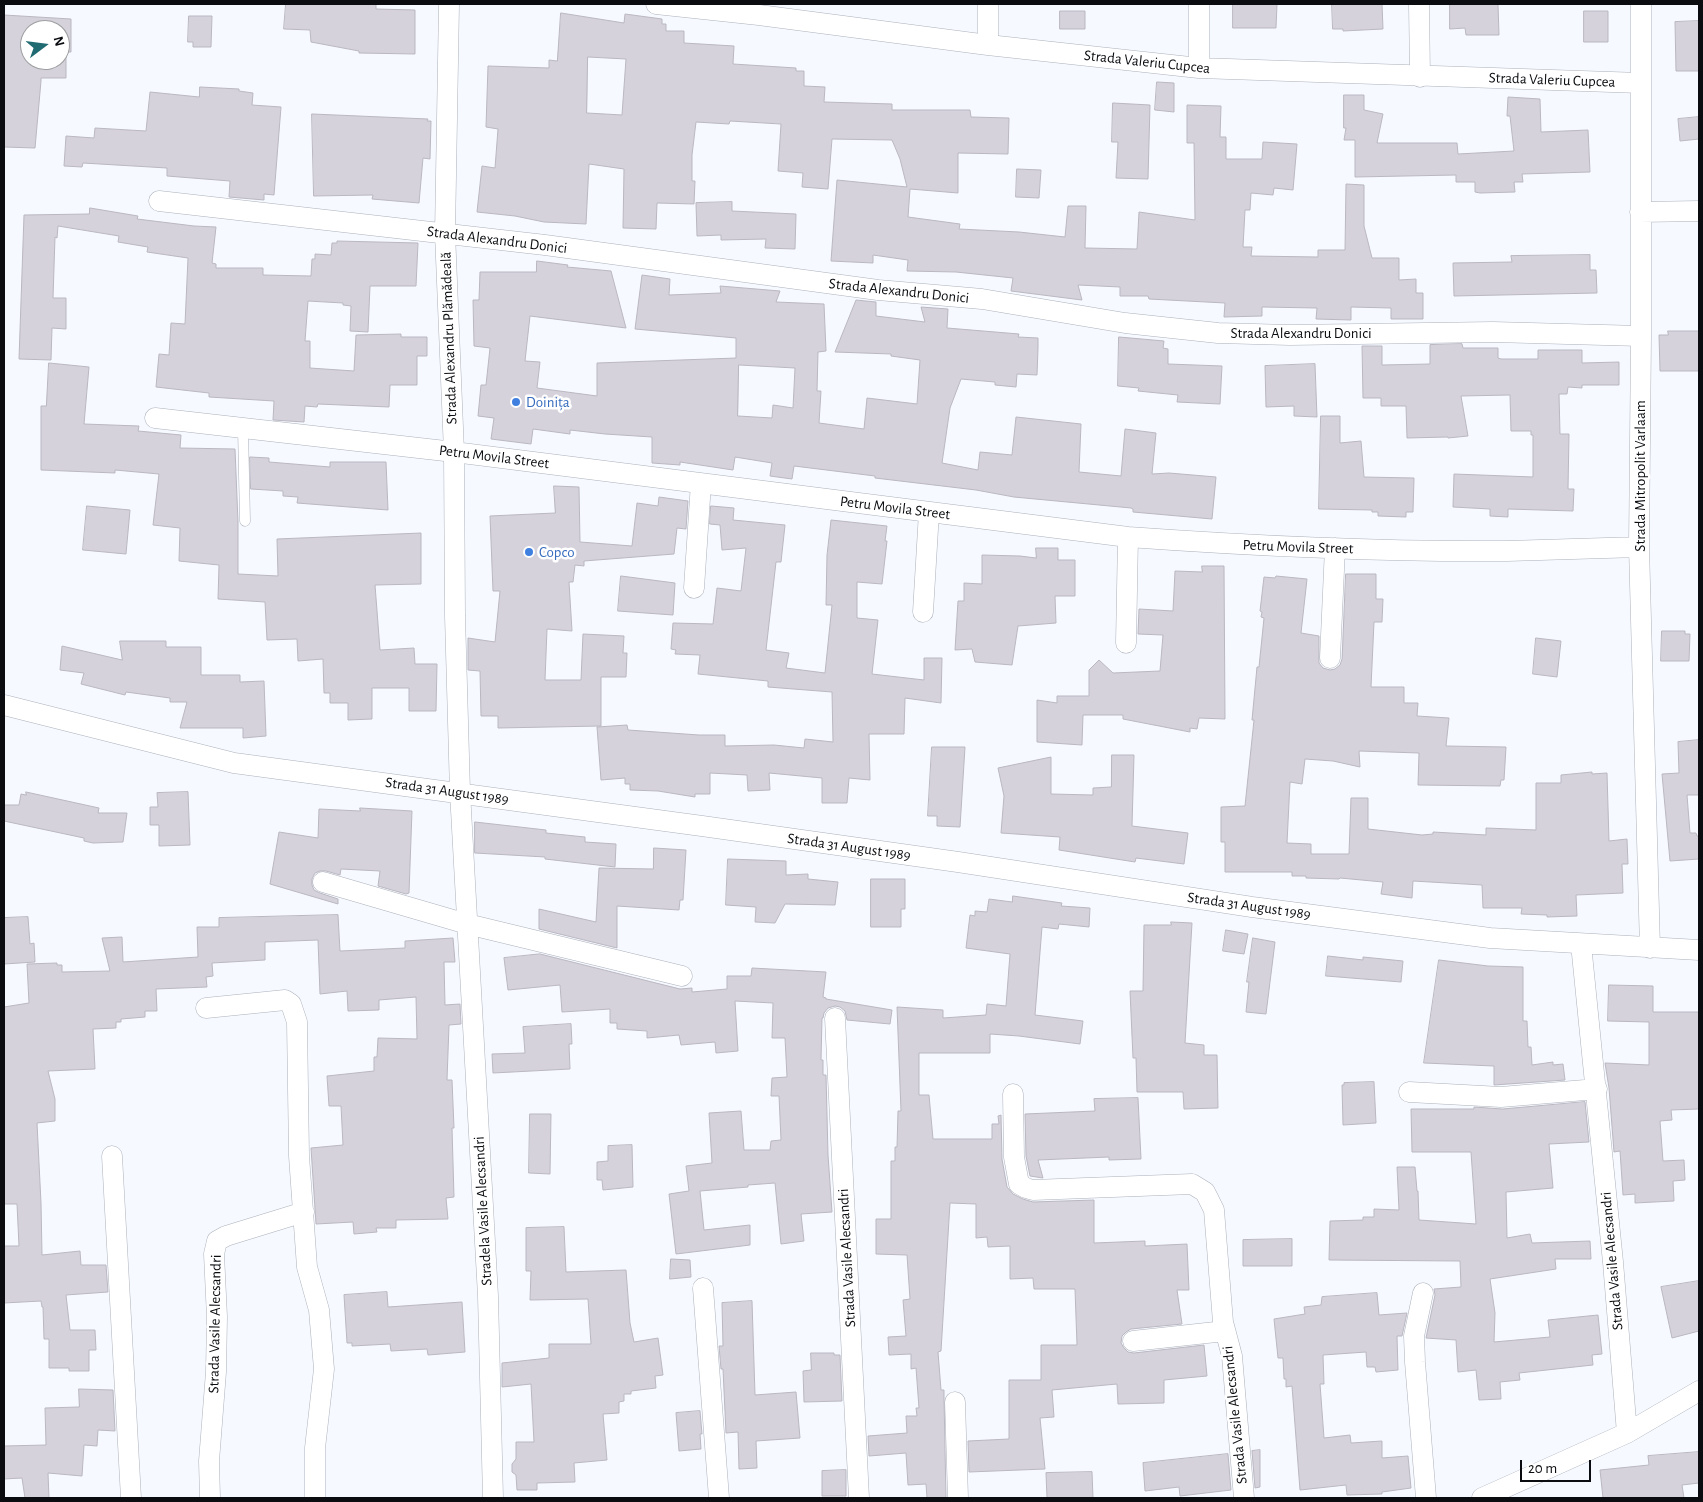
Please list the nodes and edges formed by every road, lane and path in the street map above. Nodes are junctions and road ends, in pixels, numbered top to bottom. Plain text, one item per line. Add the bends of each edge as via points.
1 (449, 4) edge
2 (656, 4) edge
3 (988, 4) edge
4 (1199, 4) edge
5 (1419, 4) edge
6 (1641, 4) edge
7 (759, 10) edge
8 (988, 45) junction
9 (1199, 68) junction
10 (1420, 77) junction
11 (1642, 83) junction
12 (160, 201) dead end
13 (1699, 211) edge
14 (1640, 212) junction
15 (445, 233) junction
16 (1641, 336) junction
17 (155, 418) dead end
18 (243, 428) junction
19 (454, 452) junction
20 (701, 483) junction
21 (928, 512) junction
22 (245, 521) dead end
23 (1128, 537) junction
24 (1639, 547) junction
25 (1335, 548) junction
26 (694, 588) dead end
27 (923, 612) dead end
28 (1126, 643) dead end
29 (1330, 658) dead end
30 (4, 705) edge
31 (460, 792) junction
32 (324, 882) dead end
33 (467, 924) junction
34 (1581, 944) junction
35 (1650, 948) junction
36 (1699, 950) edge
37 (682, 976) dead end
38 (206, 1008) dead end
39 (836, 1018) dead end
40 (1597, 1089) junction
41 (1409, 1092) dead end
42 (1013, 1094) dead end
43 (112, 1156) dead end
44 (304, 1212) junction
45 (703, 1288) dead end
46 (1423, 1293) dead end
47 (1225, 1331) junction
48 (1134, 1341) dead end
49 (1699, 1391) edge
50 (955, 1402) dead end
51 (1626, 1433) junction
52 (131, 1498) edge
53 (210, 1498) edge
54 (315, 1498) edge
55 (493, 1498) edge
56 (719, 1498) edge
57 (859, 1498) edge
58 (958, 1498) edge
59 (1244, 1498) edge
60 (1426, 1498) edge
61 (1483, 1498) edge

1 - 15 street, Strada Alexandru Plămădeală
2 - 7 street, Strada Valeriu Cupcea
3 - 8 street
4 - 9 street
5 - 10 street
6 - 11 street, Strada Mitropolit Varlaam
7 - 8 street, Strada Valeriu Cupcea
8 - 9 street, Strada Valeriu Cupcea
9 - 10 street, Strada Valeriu Cupcea
10 - 11 street, Strada Valeriu Cupcea
11 - 14 street, Strada Mitropolit Varlaam
12 - 15 street, Strada Alexandru Donici
13 - 14 street
14 - 16 street, Strada Mitropolit Varlaam
15 - 16 street, Strada Alexandru Donici via 878,290 982,300 1125,324 1218,333 1493,332
15 - 19 street, Strada Alexandru Plămădeală
16 - 24 street, Strada Mitropolit Varlaam
17 - 18 street, Petru Movila Street
18 - 19 street, Petru Movila Street
18 - 22 lane
19 - 20 street, Petru Movila Street
19 - 31 street, Strada Alexandru Plămădeală
20 - 21 street, Petru Movila Street
20 - 26 street
21 - 23 street, Petru Movila Street
21 - 27 street
23 - 25 street, Petru Movila Street
23 - 28 street
24 - 25 street, Petru Movila Street via 1506,551
24 - 35 street, Strada Mitropolit Varlaam
25 - 29 street
30 - 31 street, Strada 31 August 1989 via 234,763
31 - 33 street, Stradela Vasile Alecsandri
31 - 34 street, Strada 31 August 1989 via 1252,908 1490,938
32 - 33 street
33 - 37 street
33 - 55 street, Stradela Vasile Alecsandri via 488,1296
34 - 35 street, Strada 31 August 1989
34 - 40 street, Strada Vasile Alecsandri
35 - 36 street, Strada 31 August 1989
38 - 44 street via 285,1000 291,1004 297,1022 299,1156
39 - 57 street, Strada Vasile Alecsandri
40 - 41 street via 1501,1096
40 - 51 street, Strada Vasile Alecsandri
42 - 47 street, Strada Vasile Alecsandri via 1014,1157 1020,1184 1026,1188 1192,1184 1205,1192 1214,1210
43 - 52 street
44 - 53 street, Strada Vasile Alecsandri via 217,1241 214,1254 216,1372 209,1461
44 - 54 street via 307,1267 319,1310 324,1369 315,1448
45 - 56 street
46 - 60 street via 1414,1336
47 - 48 street, Strada Vasile Alecsandri
47 - 59 street, Strada Vasile Alecsandri via 1232,1356
49 - 51 street
50 - 58 street
51 - 61 street

